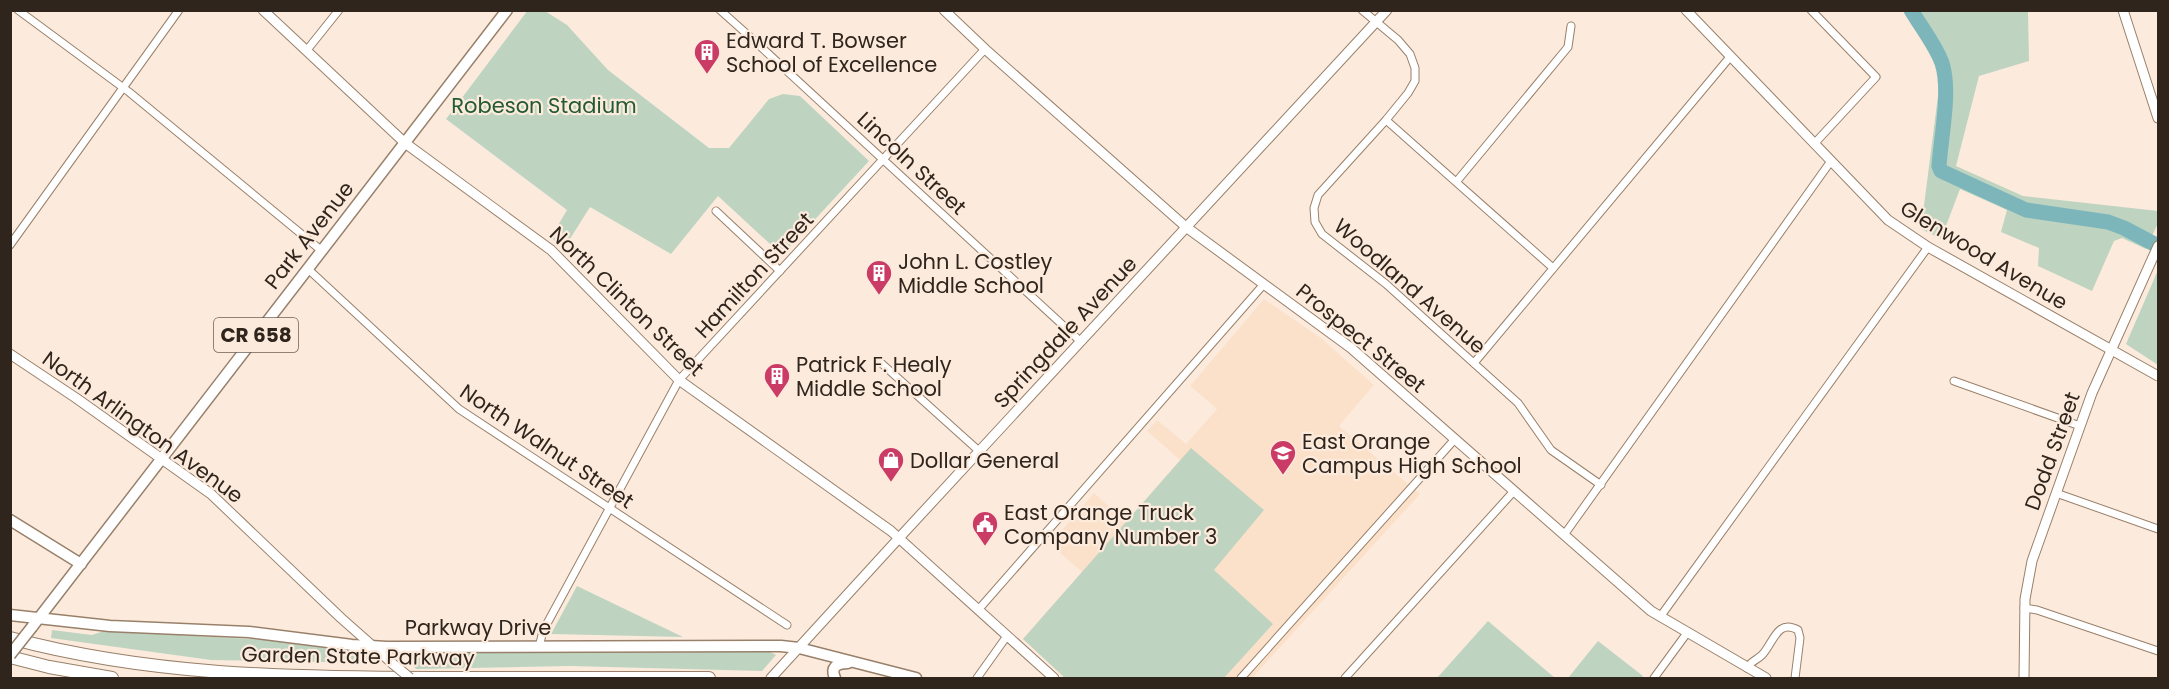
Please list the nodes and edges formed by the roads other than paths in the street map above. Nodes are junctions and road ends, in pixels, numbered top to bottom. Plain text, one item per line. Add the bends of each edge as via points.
1 (18, 10) edge
2 (179, 10) edge
3 (263, 10) edge
4 (339, 10) edge
5 (507, 10) edge
6 (720, 10) edge
7 (944, 10) edge
8 (1362, 10) edge
9 (1387, 10) edge
10 (1686, 10) edge
11 (1811, 10) edge
12 (2123, 10) edge
13 (1376, 23) junction
14 (1571, 26) dead end
15 (307, 50) junction
16 (985, 50) junction
17 (1730, 57) junction
18 (123, 87) junction
19 (2158, 118) edge
20 (1386, 120) junction
21 (405, 143) junction
22 (1814, 144) junction
23 (883, 159) junction
24 (1831, 161) junction
25 (1457, 181) junction
26 (716, 211) dead end
27 (1186, 227) junction
28 (10, 245) edge
29 (1928, 247) junction
30 (2157, 249) edge
31 (322, 251) junction
32 (1553, 268) junction
33 (308, 269) junction
34 (780, 271) junction
35 (1264, 284) junction
36 (1080, 341) junction
37 (2111, 350) junction
38 (10, 354) edge
39 (880, 362) dead end
40 (1474, 363) junction
41 (2158, 376) edge
42 (679, 380) junction
43 (1954, 381) dead end
44 (2080, 426) junction
45 (1455, 439) junction
46 (979, 451) junction
47 (161, 458) junction
48 (1601, 485) junction
49 (1514, 491) junction
50 (2056, 493) junction
51 (610, 510) junction
52 (10, 519) edge
53 (2158, 529) edge
54 (1564, 535) junction
55 (899, 538) junction
56 (81, 564) junction
57 (2024, 608) junction
58 (979, 609) junction
59 (10, 615) edge
60 (1660, 617) junction
61 (35, 623) junction
62 (787, 625) dead end
63 (1687, 633) junction
64 (1007, 636) junction
65 (10, 638) edge
66 (373, 646) junction
67 (538, 646) junction
68 (799, 648) junction
69 (2158, 651) edge
70 (10, 656) edge
71 (857, 664) junction
72 (1747, 668) junction
73 (834, 676) edge
74 (112, 678) edge
75 (410, 678) edge
76 (709, 678) edge
77 (771, 678) edge
78 (916, 678) edge
79 (977, 678) edge
80 (1054, 678) edge
81 (1240, 678) edge
82 (1346, 678) edge
83 (1654, 678) edge
84 (1766, 678) edge
85 (1795, 678) edge
86 (2024, 678) edge

1 - 18 street
2 - 18 street
3 - 15 street, North Clinton Street
4 - 15 street
5 - 21 main road, Park Avenue / CR 658
6 - 23 street, Lincoln Street
7 - 16 street, Prospect Street
8 - 13 street, Woodland Avenue
9 - 13 street, Springdale Avenue
10 - 17 street, Glenwood Avenue
11 - 22 street via 1876,77
12 - 19 street
13 - 20 street, Woodland Avenue via 1398,40 1415,68 1415,81
13 - 27 street, Springdale Avenue
14 - 25 street via 1568,47
15 - 21 street, North Clinton Street
16 - 23 street, Hamilton Street
16 - 27 street, Prospect Street
17 - 22 street, Glenwood Avenue
17 - 32 street
18 - 28 street
18 - 31 street
20 - 25 street
20 - 40 street, Woodland Avenue via 1318,195 1315,222 1322,234 1386,284
21 - 31 main road, Park Avenue / CR 658
21 - 42 street, North Clinton Street via 551,250
22 - 24 street, Glenwood Avenue
23 - 34 street, Hamilton Street
23 - 36 street, Lincoln Street
24 - 29 street, Glenwood Avenue via 1888,220
24 - 48 street
25 - 32 street
26 - 34 street
27 - 35 street, Prospect Street
27 - 36 street, Springdale Avenue
29 - 37 street, Glenwood Avenue
29 - 60 street
30 - 37 street, Dodd Street
31 - 33 main road, Park Avenue / CR 658
32 - 40 street
33 - 47 main road, Park Avenue / CR 658
33 - 51 street, North Walnut Street via 459,409
34 - 42 street, Hamilton Street
35 - 45 street, Prospect Street via 1351,348
35 - 58 street
36 - 46 street, Springdale Avenue
37 - 41 street, Glenwood Avenue
37 - 44 street, Dodd Street
38 - 47 street, North Arlington Avenue
39 - 46 street
40 - 48 street, Woodland Avenue via 1518,403 1551,450
42 - 51 street, Hamilton Street
42 - 55 street, North Clinton Street
43 - 44 street
44 - 50 street, Dodd Street
45 - 49 street, Prospect Street
45 - 81 street
46 - 55 street, Springdale Avenue
47 - 56 main road, Park Avenue / CR 658
47 - 66 street, North Arlington Avenue via 218,500
48 - 54 street
49 - 54 street, Prospect Street
49 - 82 street
50 - 53 street
50 - 57 street, Dodd Street via 2032,561
51 - 62 street, North Walnut Street
51 - 67 street, Hamilton Street
52 - 56 main road
54 - 60 street, Prospect Street
55 - 58 street, North Clinton Street
55 - 68 street, Springdale Avenue
56 - 61 main road, Park Avenue / CR 658
57 - 69 street
57 - 86 street, Dodd Street
58 - 64 street, North Clinton Street
59 - 61 main road, Parkway Drive
60 - 63 street, Prospect Street
61 - 66 main road, Parkway Drive via 256,633
61 - 70 main road, Park Avenue / CR 658, bridge
63 - 72 street, Prospect Street
63 - 83 street
64 - 79 street
64 - 80 street, North Clinton Street
65 - 76 highway, Garden State Parkway via 120,660 271,675
66 - 67 main road, Parkway Drive
66 - 75 street, North Arlington Avenue, bridge
67 - 68 main road, Parkway Drive
68 - 71 main road, Parkway Drive
68 - 77 street, Springdale Avenue
70 - 74 highway
71 - 73 main road via 838,664
71 - 78 main road, Parkway Drive
72 - 84 street, Prospect Street
72 - 85 street via 1763,654 1776,633 1791,627 1798,630 1800,638

